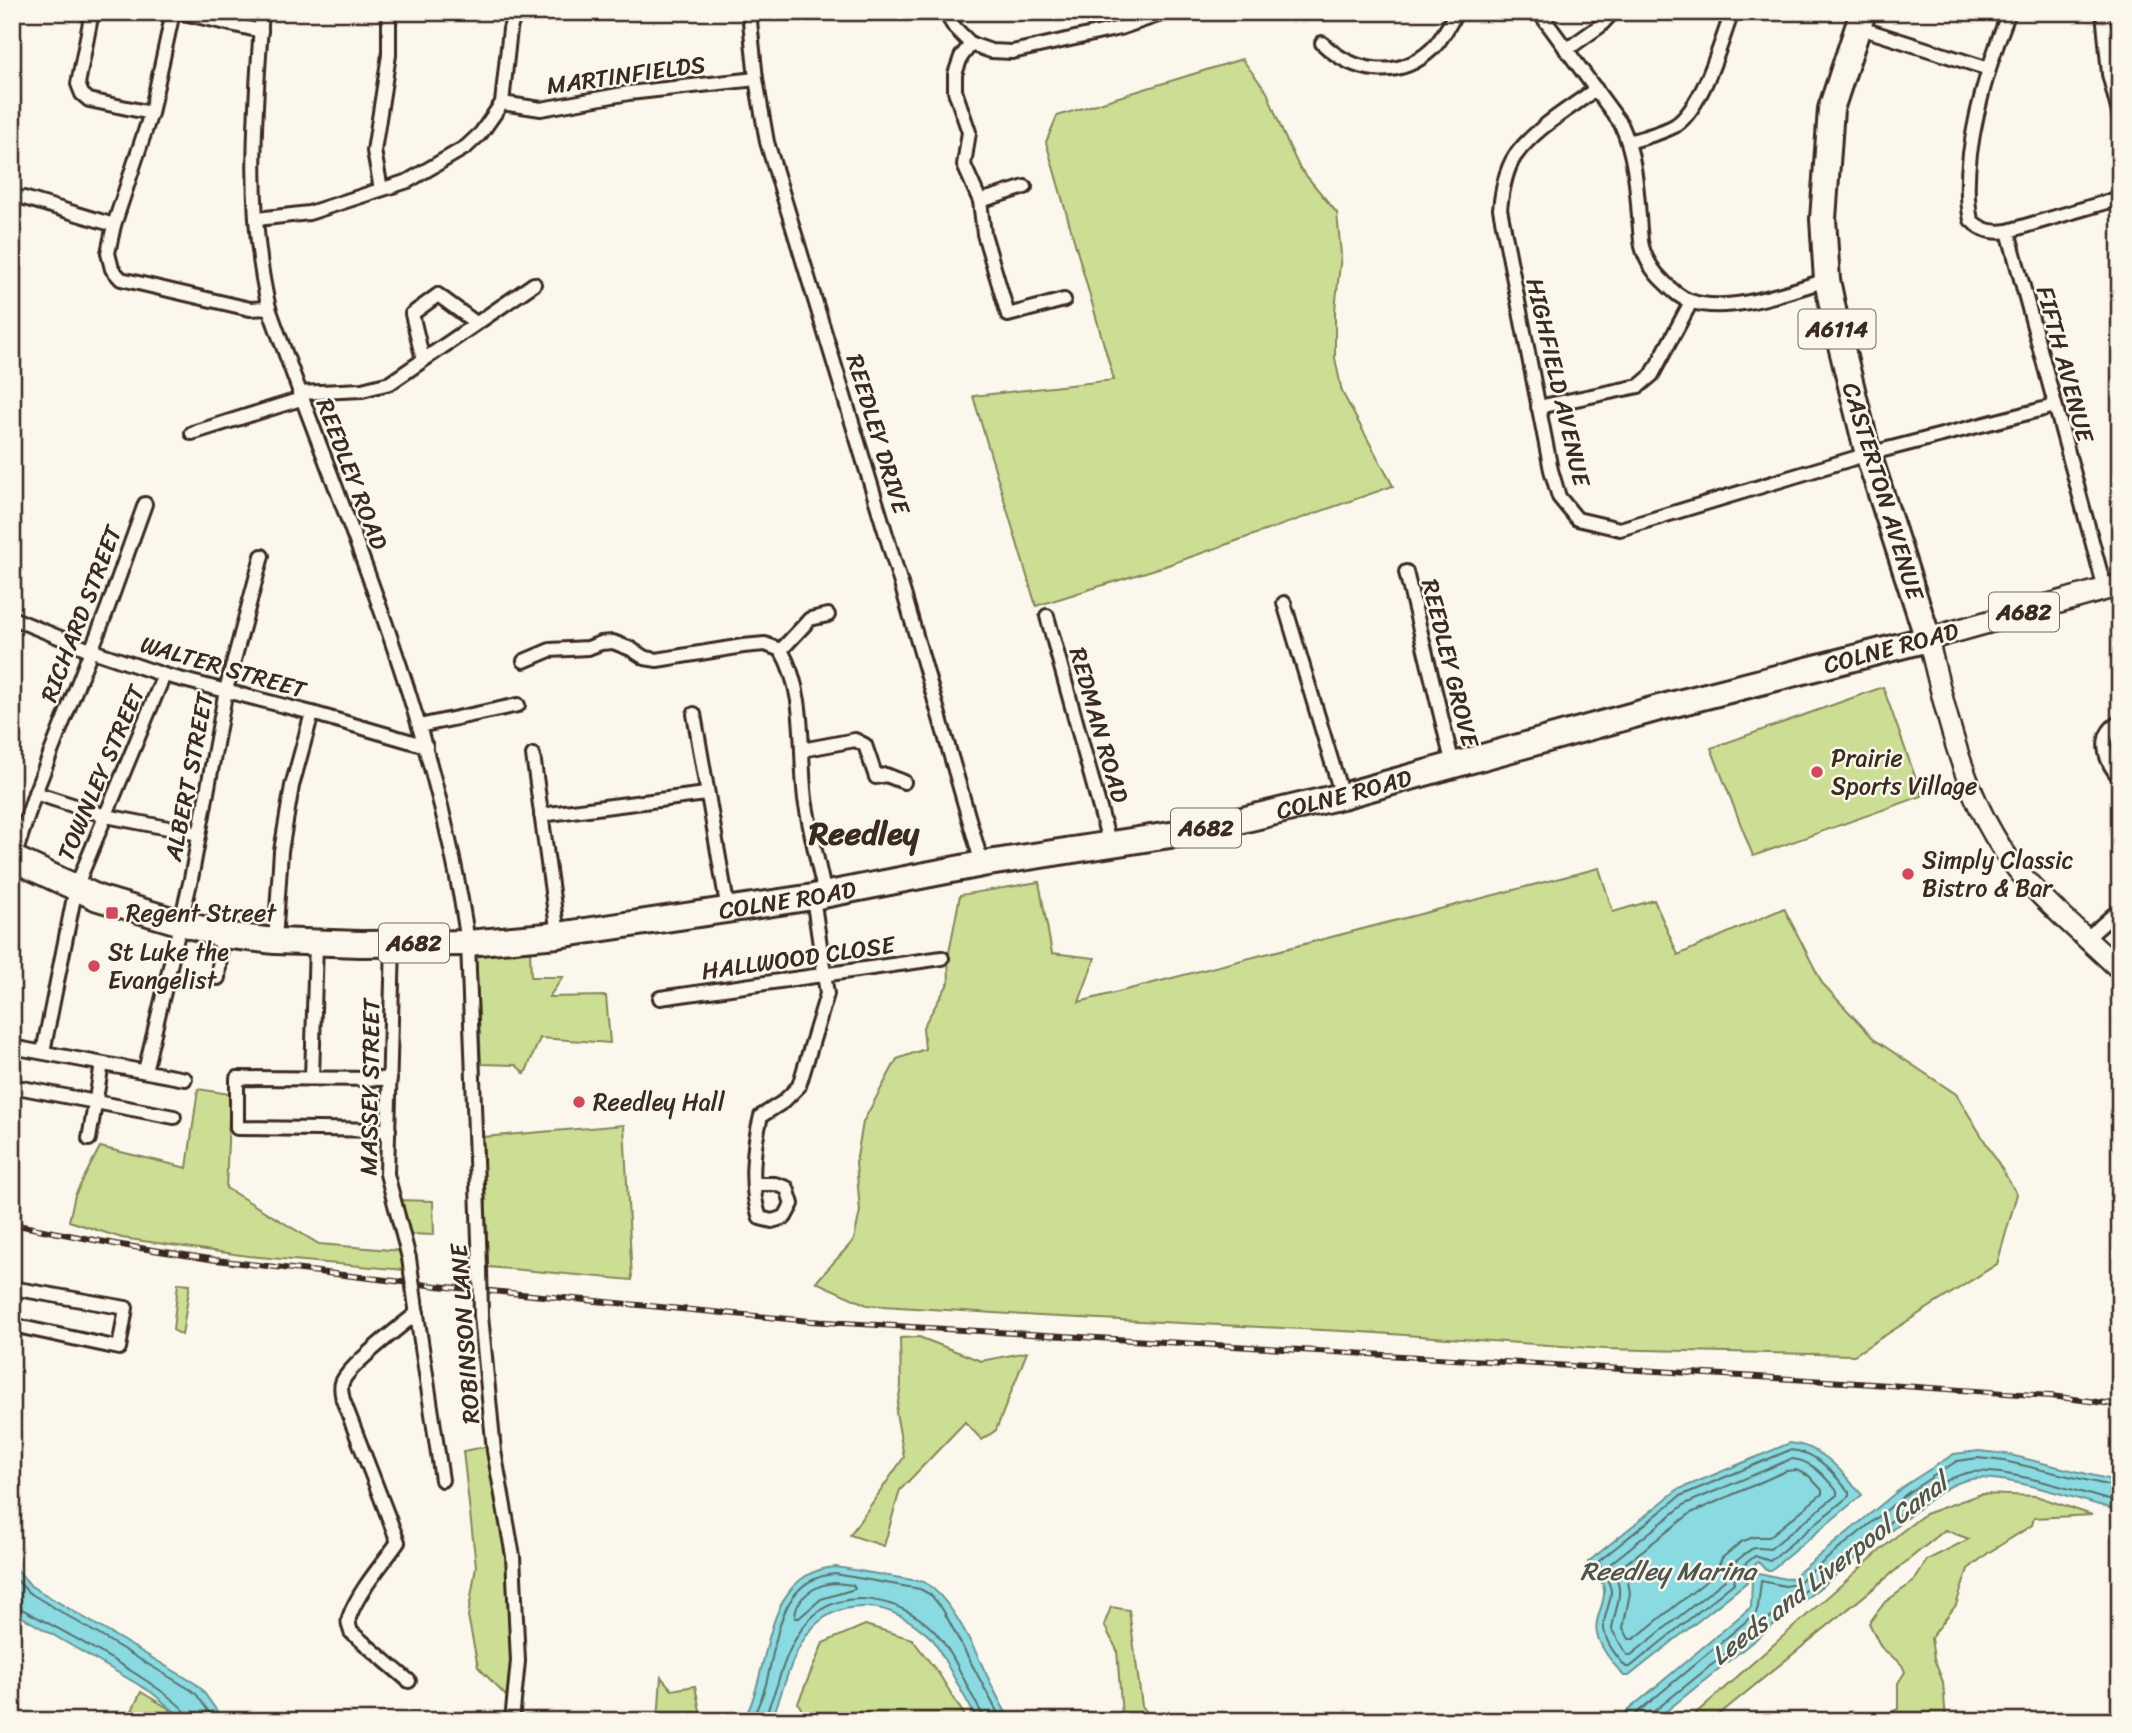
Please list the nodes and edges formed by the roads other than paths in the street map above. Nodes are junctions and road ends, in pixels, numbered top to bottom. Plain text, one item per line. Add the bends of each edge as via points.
1 (92, 12) edge
2 (173, 12) edge
3 (179, 12) edge
4 (262, 12) edge
5 (389, 12) edge
6 (514, 12) edge
7 (749, 12) edge
8 (945, 12) edge
9 (1167, 12) edge
10 (1457, 12) edge
11 (1539, 12) edge
12 (1613, 12) edge
13 (1732, 12) edge
14 (2009, 12) edge
15 (2103, 12) edge
16 (1860, 20) edge
17 (261, 31) junction
18 (1322, 43) dead end
19 (971, 44) junction
20 (1566, 50) junction
21 (1989, 69) junction
22 (756, 79) junction
23 (1596, 89) junction
24 (502, 103) junction
25 (150, 113) junction
26 (2120, 117) edge
27 (1629, 142) junction
28 (1025, 187) dead end
29 (381, 189) junction
30 (24, 198) dead end
31 (2120, 198) edge
32 (980, 201) junction
33 (257, 219) junction
34 (114, 225) junction
35 (2008, 231) junction
36 (1827, 280) junction
37 (534, 284) dead end
38 (1065, 300) dead end
39 (1690, 302) junction
40 (269, 308) junction
41 (476, 323) junction
42 (424, 360) junction
43 (300, 396) junction
44 (2055, 406) junction
45 (1538, 407) junction
46 (192, 433) dead end
47 (1868, 454) junction
48 (145, 504) dead end
49 (262, 556) dead end
50 (1406, 572) dead end
51 (2112, 587) edge
52 (1284, 603) dead end
53 (828, 615) dead end
54 (1047, 616) dead end
55 (12, 618) edge
56 (1928, 639) junction
57 (90, 649) junction
58 (781, 650) junction
59 (524, 661) dead end
60 (164, 675) junction
61 (226, 690) junction
62 (517, 705) dead end
63 (312, 713) junction
64 (694, 714) dead end
65 (2120, 722) edge
66 (419, 726) junction
67 (426, 747) junction
68 (802, 750) junction
69 (533, 755) dead end
70 (1453, 765) junction
71 (2120, 778) edge
72 (904, 782) dead end
73 (35, 793) junction
74 (706, 794) junction
75 (1342, 796) junction
76 (541, 815) junction
77 (106, 816) junction
78 (199, 834) junction
79 (1110, 845) junction
80 (13, 859) edge
81 (982, 864) junction
82 (76, 887) junction
83 (819, 896) junction
84 (2120, 909) edge
85 (728, 910) junction
86 (181, 925) junction
87 (222, 935) junction
88 (558, 935) junction
89 (2087, 938) junction
90 (275, 941) junction
91 (316, 943) junction
92 (393, 943) junction
93 (468, 943) junction
94 (942, 958) dead end
95 (2120, 970) edge
96 (826, 975) junction
97 (218, 978) dead end
98 (660, 998) dead end
99 (12, 1047) edge
100 (43, 1052) junction
101 (102, 1064) junction
102 (145, 1071) junction
103 (312, 1078) junction
104 (185, 1079) dead end
105 (390, 1079) junction
106 (12, 1086) edge
107 (93, 1102) junction
108 (174, 1117) dead end
109 (388, 1130) junction
110 (89, 1139) dead end
111 (754, 1184) dead end
112 (12, 1288) edge
113 (416, 1310) junction
114 (12, 1325) edge
115 (442, 1480) dead end
116 (409, 1681) dead end
117 (512, 1721) edge

1 - 25 street via 78,84 82,94 89,100
2 - 25 street
3 - 17 street
4 - 17 street, REEDLEY ROAD
5 - 29 street via 389,55 374,151
6 - 24 street
7 - 22 street, REEDLEY DRIVE
8 - 19 street
9 - 19 street via 1120,28 1012,52
10 - 18 street via 1433,48 1411,64 1381,70 1355,66
11 - 20 street
12 - 20 street
13 - 27 street via 1697,100 1676,124
14 - 21 street
15 - 26 street via 2109,74
16 - 21 street
16 - 36 highway, CASTERTON AVENUE / A6114 via 1831,109 1823,219
17 - 33 street, REEDLEY ROAD via 253,140
19 - 32 street via 961,57 954,91 969,132 964,165
20 - 23 street
21 - 35 street via 1968,160 1969,212 1979,228
22 - 24 street, MARTINFIELDS via 629,93 541,109
22 - 81 street, REEDLEY DRIVE via 768,142
23 - 27 street
23 - 45 street, HIGHFIELD AVENUE via 1533,138 1515,157 1503,185 1500,209
24 - 29 street via 466,147 408,181
25 - 34 street
27 - 39 street via 1644,256 1659,278
28 - 32 street
29 - 33 street via 309,214
30 - 34 street
31 - 35 street
32 - 38 street via 984,234 1008,315
33 - 40 street, REEDLEY ROAD via 259,268
34 - 40 street via 108,253 112,269 121,279 250,309
35 - 44 street, FIFTH AVENUE
36 - 39 street via 1741,304
36 - 47 highway, CASTERTON AVENUE / A6114
37 - 41 street
39 - 45 street via 1652,374 1639,386
40 - 43 street, REEDLEY ROAD
41 - 42 street
41 - 42 street via 438,295 412,314
42 - 43 street via 390,383
43 - 46 street
43 - 66 street, REEDLEY ROAD
44 - 47 street, HIGHFIELD AVENUE
44 - 51 street, FIFTH AVENUE
45 - 47 street, HIGHFIELD AVENUE via 1559,497 1577,519 1620,529
47 - 56 highway, CASTERTON AVENUE / A6114
48 - 57 street, RICHARD STREET
49 - 61 street, ALBERT STREET
50 - 70 street, REEDLEY GROVE
51 - 56 main road, COLNE ROAD / A682
52 - 75 street
53 - 58 street via 810,619
54 - 79 street, REDMAN ROAD
55 - 57 street, WALTER STREET
56 - 70 highway, COLNE ROAD / A682
56 - 89 street via 1954,741 1992,832 2025,879
57 - 60 street, WALTER STREET
57 - 73 street, RICHARD STREET
58 - 59 street via 765,644 657,660 613,642 550,650
58 - 68 street via 790,664 801,716
60 - 61 street, WALTER STREET
60 - 77 street, TOWNLEY STREET
61 - 63 street, WALTER STREET
61 - 78 street, ALBERT STREET
62 - 66 street
63 - 67 street, WALTER STREET
63 - 90 street via 292,786 281,851
64 - 74 street
65 - 71 street via 2104,745 2111,769
66 - 67 street, REEDLEY ROAD
67 - 93 street, REEDLEY ROAD
68 - 72 street via 855,740 865,745 876,777 886,775
68 - 83 street
69 - 76 street
70 - 75 highway, COLNE ROAD / A682
73 - 77 street
73 - 80 street, RICHARD STREET
74 - 76 street
74 - 85 street
75 - 79 highway, COLNE ROAD / A682 via 1196,831
76 - 88 street
77 - 78 street
77 - 82 street, TOWNLEY STREET
78 - 86 street, ALBERT STREET
79 - 81 highway, COLNE ROAD / A682
80 - 82 highway, A682
81 - 83 highway, COLNE ROAD / A682
82 - 86 highway, A682
82 - 100 street
83 - 85 highway, COLNE ROAD / A682
83 - 96 street
84 - 89 street
85 - 88 highway, COLNE ROAD / A682
86 - 87 highway, A682
86 - 102 street, ALBERT STREET
87 - 90 highway, A682
87 - 97 street
88 - 93 highway, COLNE ROAD / A682
89 - 95 street
90 - 91 highway, A682
91 - 92 highway, A682
91 - 103 street
92 - 93 highway, A682
92 - 105 street, MASSEY STREET
93 - 117 street, ROBINSON LANE, bridge via 481,1315 494,1451 513,1556 518,1661
94 - 96 street, HALLWOOD CLOSE
96 - 98 street, HALLWOOD CLOSE
96 - 111 street via 827,994 799,1086 761,1116
99 - 100 street
100 - 101 street
101 - 102 street
101 - 107 street
102 - 104 street
103 - 105 street
103 - 109 street via 237,1078 237,1128
105 - 109 street, MASSEY STREET
106 - 107 street
107 - 108 street
107 - 110 street
109 - 113 street, MASSEY STREET, bridge via 389,1188 409,1258
112 - 114 street via 126,1308 119,1349
113 - 115 street, MASSEY STREET
113 - 116 street via 341,1383 343,1400 398,1542 348,1623 351,1632

